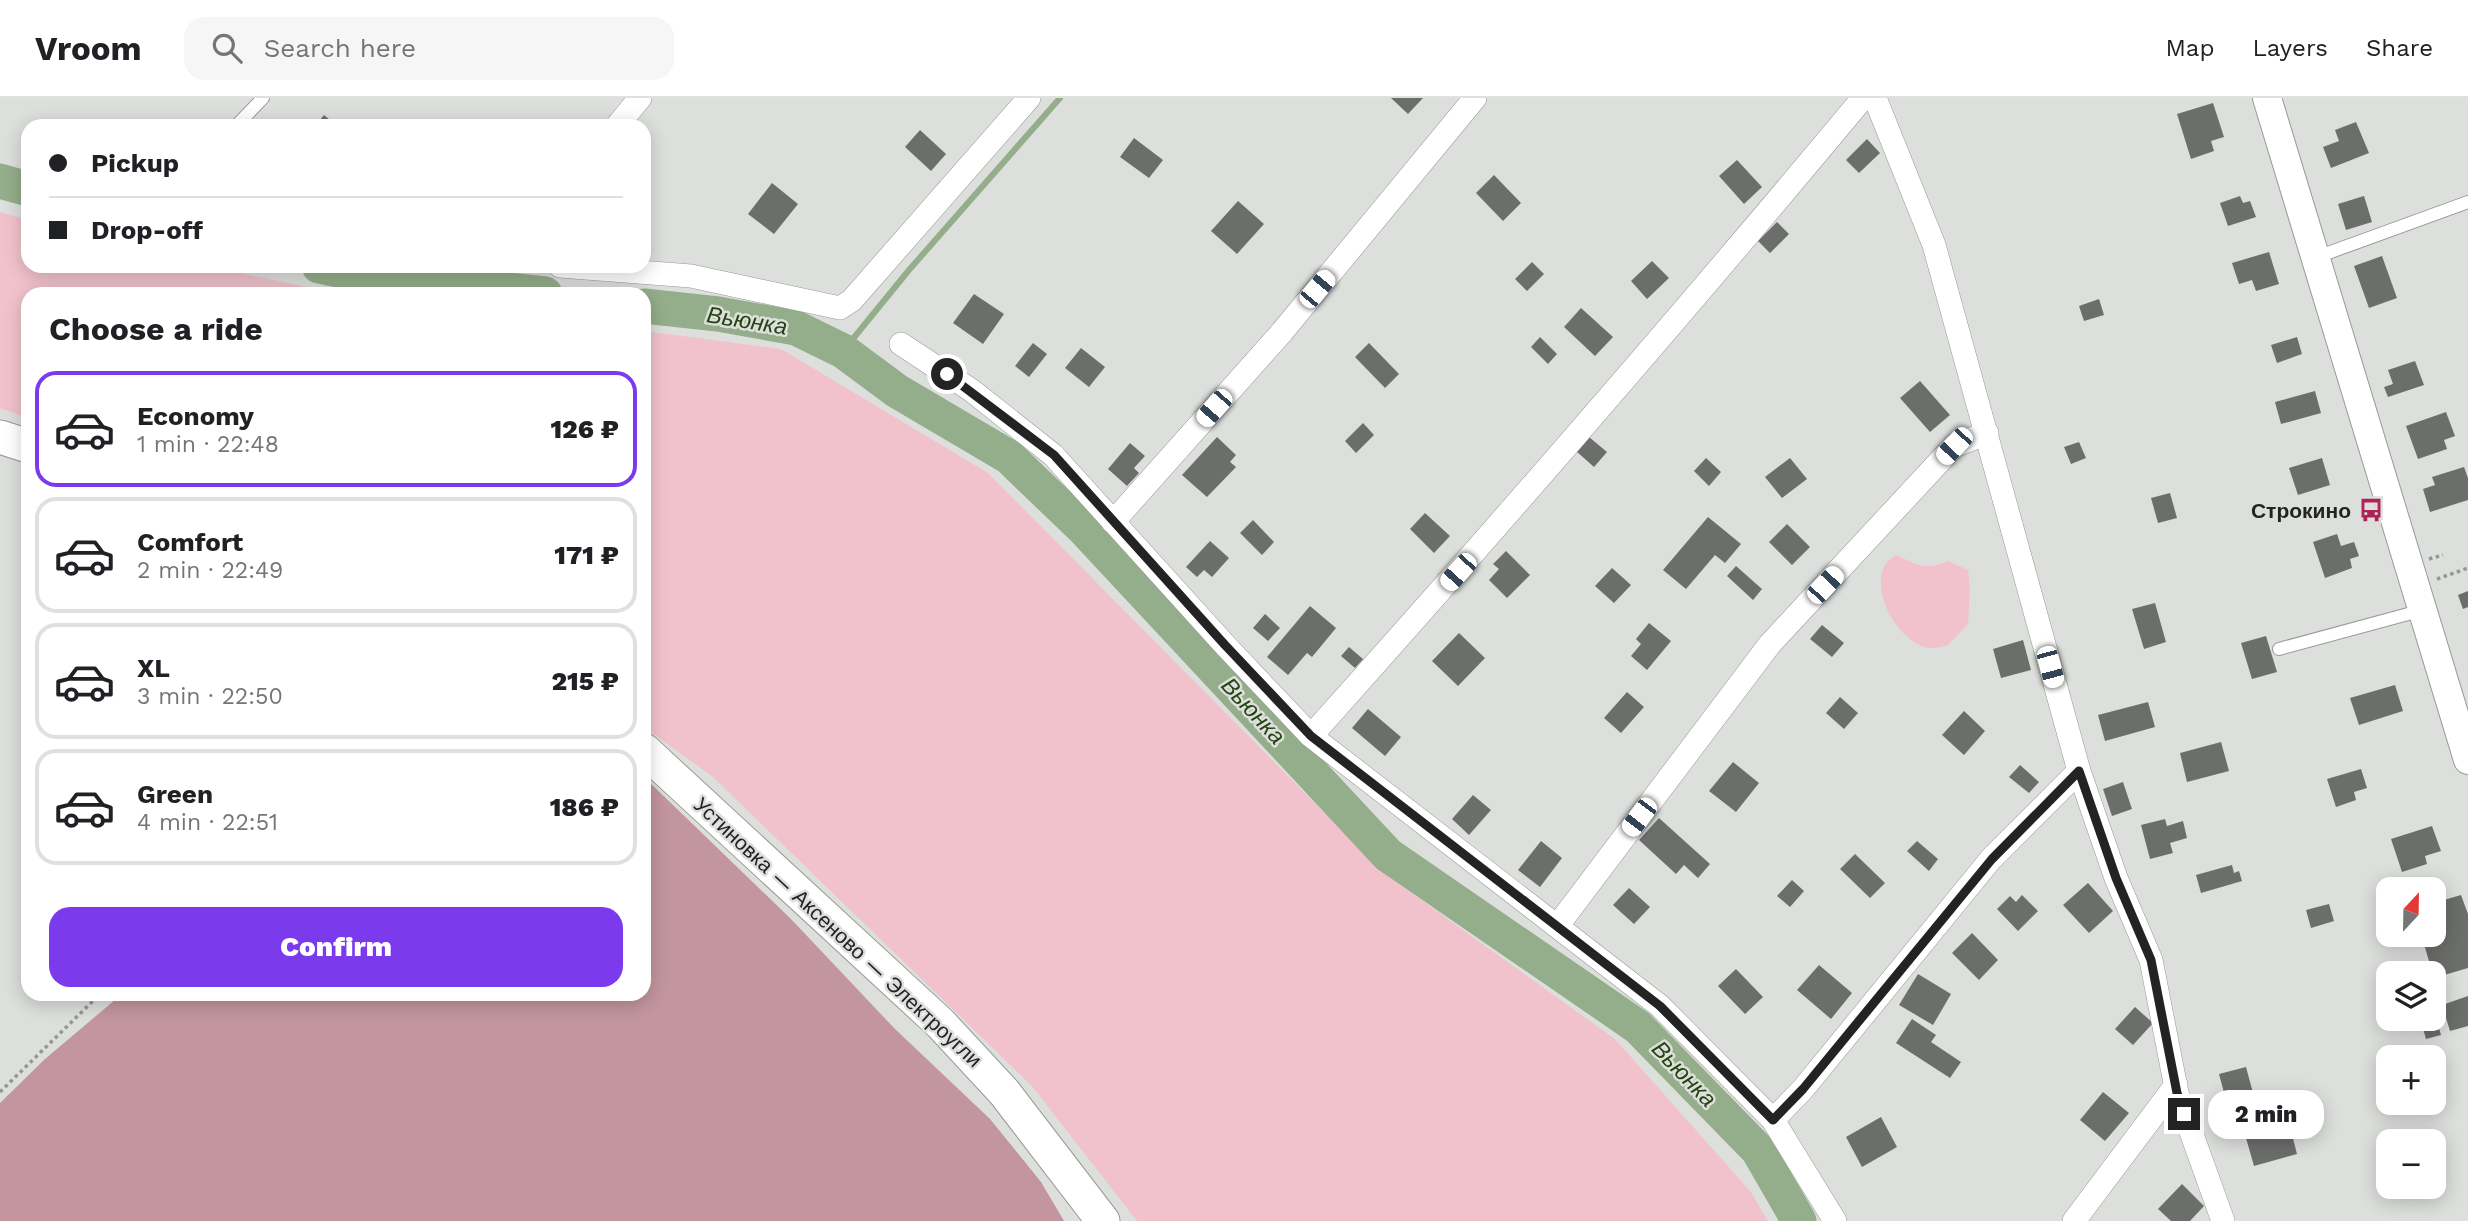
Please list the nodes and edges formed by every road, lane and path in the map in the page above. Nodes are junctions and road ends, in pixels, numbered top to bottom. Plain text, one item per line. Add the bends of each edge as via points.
1 (263, 98) edge
2 (640, 98) edge
3 (1029, 98) edge
4 (1475, 98) edge
5 (1863, 98) edge
6 (1875, 98) edge
7 (2267, 98) edge
8 (243, 119) edge
9 (623, 119) edge
10 (2468, 202) edge
11 (2316, 257) junction
12 (651, 273) edge
13 (901, 344) dead end
14 (1987, 433) junction
15 (0, 437) edge
16 (21, 444) edge
17 (1113, 522) junction
18 (2468, 568) edge
19 (2420, 597) junction
20 (2279, 649) dead end
21 (2463, 720) edge
22 (1311, 736) junction
23 (651, 756) edge
24 (2468, 760) edge
25 (2079, 771) junction
26 (1558, 925) junction
27 (93, 1001) edge
28 (2176, 1085) junction
29 (0, 1092) edge
30 (1773, 1120) junction
31 (1103, 1221) edge
32 (1835, 1221) edge
33 (2074, 1221) edge
34 (2223, 1221) edge

1 - 8 lane
2 - 9 street
3 - 12 street via 852,300 840,308 691,276
4 - 17 street via 1282,332
5 - 22 street via 1531,489
6 - 14 street via 1934,244
7 - 11 street
10 - 11 lane
11 - 19 street
13 - 17 street via 971,390 1054,455
14 - 25 street
14 - 26 street via 1954,446 1770,644
15 - 16 main road
17 - 22 street
18 - 19 path
19 - 20 lane
19 - 21 street
21 - 24 street
22 - 26 street
23 - 31 main road, Устиновка — Аксеново — Электроугли via 941,1024 1004,1092
25 - 28 street via 2116,878 2151,960
25 - 30 street via 1992,859
26 - 30 street via 1660,1006
27 - 29 path
28 - 33 street
28 - 34 street
30 - 32 street

